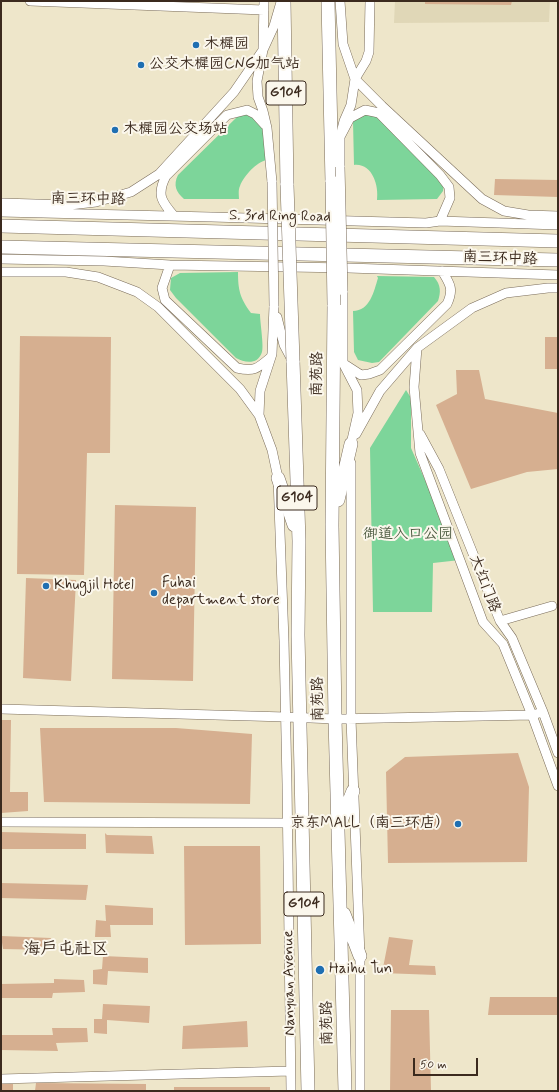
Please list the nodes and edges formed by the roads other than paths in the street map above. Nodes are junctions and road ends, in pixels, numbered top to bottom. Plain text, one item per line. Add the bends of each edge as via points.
1 (30, 1) edge
2 (281, 1) edge
3 (284, 1) edge
4 (328, 1) edge
5 (340, 1) edge
6 (370, 1) edge
7 (264, 5) edge
8 (263, 50) junction
9 (355, 79) junction
10 (267, 128) junction
11 (340, 137) junction
12 (1, 203) edge
13 (1, 212) edge
14 (174, 216) junction
15 (558, 216) edge
16 (440, 221) junction
17 (558, 225) edge
18 (1, 226) edge
19 (558, 241) edge
20 (1, 247) edge
21 (1, 259) edge
22 (558, 260) edge
23 (170, 265) junction
24 (442, 271) junction
25 (1, 272) edge
26 (558, 275) edge
27 (558, 288) edge
28 (274, 306) junction
29 (417, 348) junction
30 (271, 357) junction
31 (293, 361) junction
32 (343, 363) junction
33 (260, 415) junction
34 (418, 429) junction
35 (351, 444) junction
36 (278, 478) junction
37 (332, 525) junction
38 (299, 541) junction
39 (552, 606) dead end
40 (500, 621) junction
41 (1, 709) edge
42 (543, 712) junction
43 (532, 715) junction
44 (286, 716) junction
45 (300, 717) junction
46 (335, 719) junction
47 (351, 719) junction
48 (558, 753) edge
49 (558, 786) edge
50 (353, 791) junction
51 (1, 822) edge
52 (288, 823) junction
53 (338, 827) junction
54 (340, 904) junction
55 (360, 956) junction
56 (290, 1071) junction
57 (1, 1079) edge
58 (291, 1091) edge
59 (308, 1091) edge
60 (345, 1091) edge
61 (360, 1091) edge

1 - 7 street
2 - 8 street via 274,26
3 - 31 highway, 南苑路 / G104, bridge
4 - 37 highway, 南苑路 / G104, bridge via 334,306
5 - 9 street via 343,44
6 - 9 street via 369,52
7 - 8 street
8 - 10 street via 257,81 258,97
8 - 12 street via 234,92 159,174 131,192 96,202 70,205
9 - 11 street via 351,105
9 - 15 street via 482,199 504,211
10 - 14 street via 255,114 247,110 227,115 166,176 160,194 163,203
10 - 28 street, bridge via 272,182
11 - 16 street via 350,118 365,110 379,113 440,175 448,187 450,198
11 - 32 street, bridge
13 - 14 street, 南三环中路
14 - 16 street, 南三环中路 via 426,223
16 - 17 street, 南三环中路
18 - 19 highway, S. 3rd Ring Road
20 - 22 highway
21 - 23 street, 南三环中路
23 - 24 street, 南三环中路
23 - 30 street via 162,288 165,300 237,368 250,371 258,369
24 - 26 street, 南三环中路
24 - 32 street via 451,290 447,304 380,370 360,375
25 - 33 street via 66,272 98,277 137,292 158,308 240,389
27 - 29 street via 506,293 472,308
28 - 30 street
28 - 31 street via 284,345
29 - 34 street, 大红门路 via 414,387
29 - 35 street via 380,391
30 - 33 street via 260,391
31 - 38 highway, 南苑路 / G104
32 - 35 street via 357,390 358,413
33 - 36 street
34 - 40 street, 大红门路 via 439,468
34 - 43 street, 大红门路 via 420,453 483,622 503,644
35 - 37 highway
35 - 47 street
36 - 38 highway
36 - 44 street
37 - 46 highway, 南苑路 / G104
38 - 45 highway, 南苑路 / G104
39 - 40 street
40 - 42 street, 大红门路 via 512,638
41 - 44 street
42 - 43 street
42 - 48 street, 大红门路
43 - 47 street
43 - 49 street, 大红门路
44 - 45 street
44 - 52 street
45 - 46 street
45 - 59 highway, Nanyuan Avenue / G104
46 - 47 street
46 - 53 highway, 南苑路 / G104
47 - 50 street
50 - 53 highway
50 - 55 street
51 - 52 street
52 - 56 street
53 - 54 highway, 南苑路 / G104
54 - 55 highway
54 - 60 highway, 南苑路 / G104
55 - 61 street
56 - 57 street
56 - 58 street

